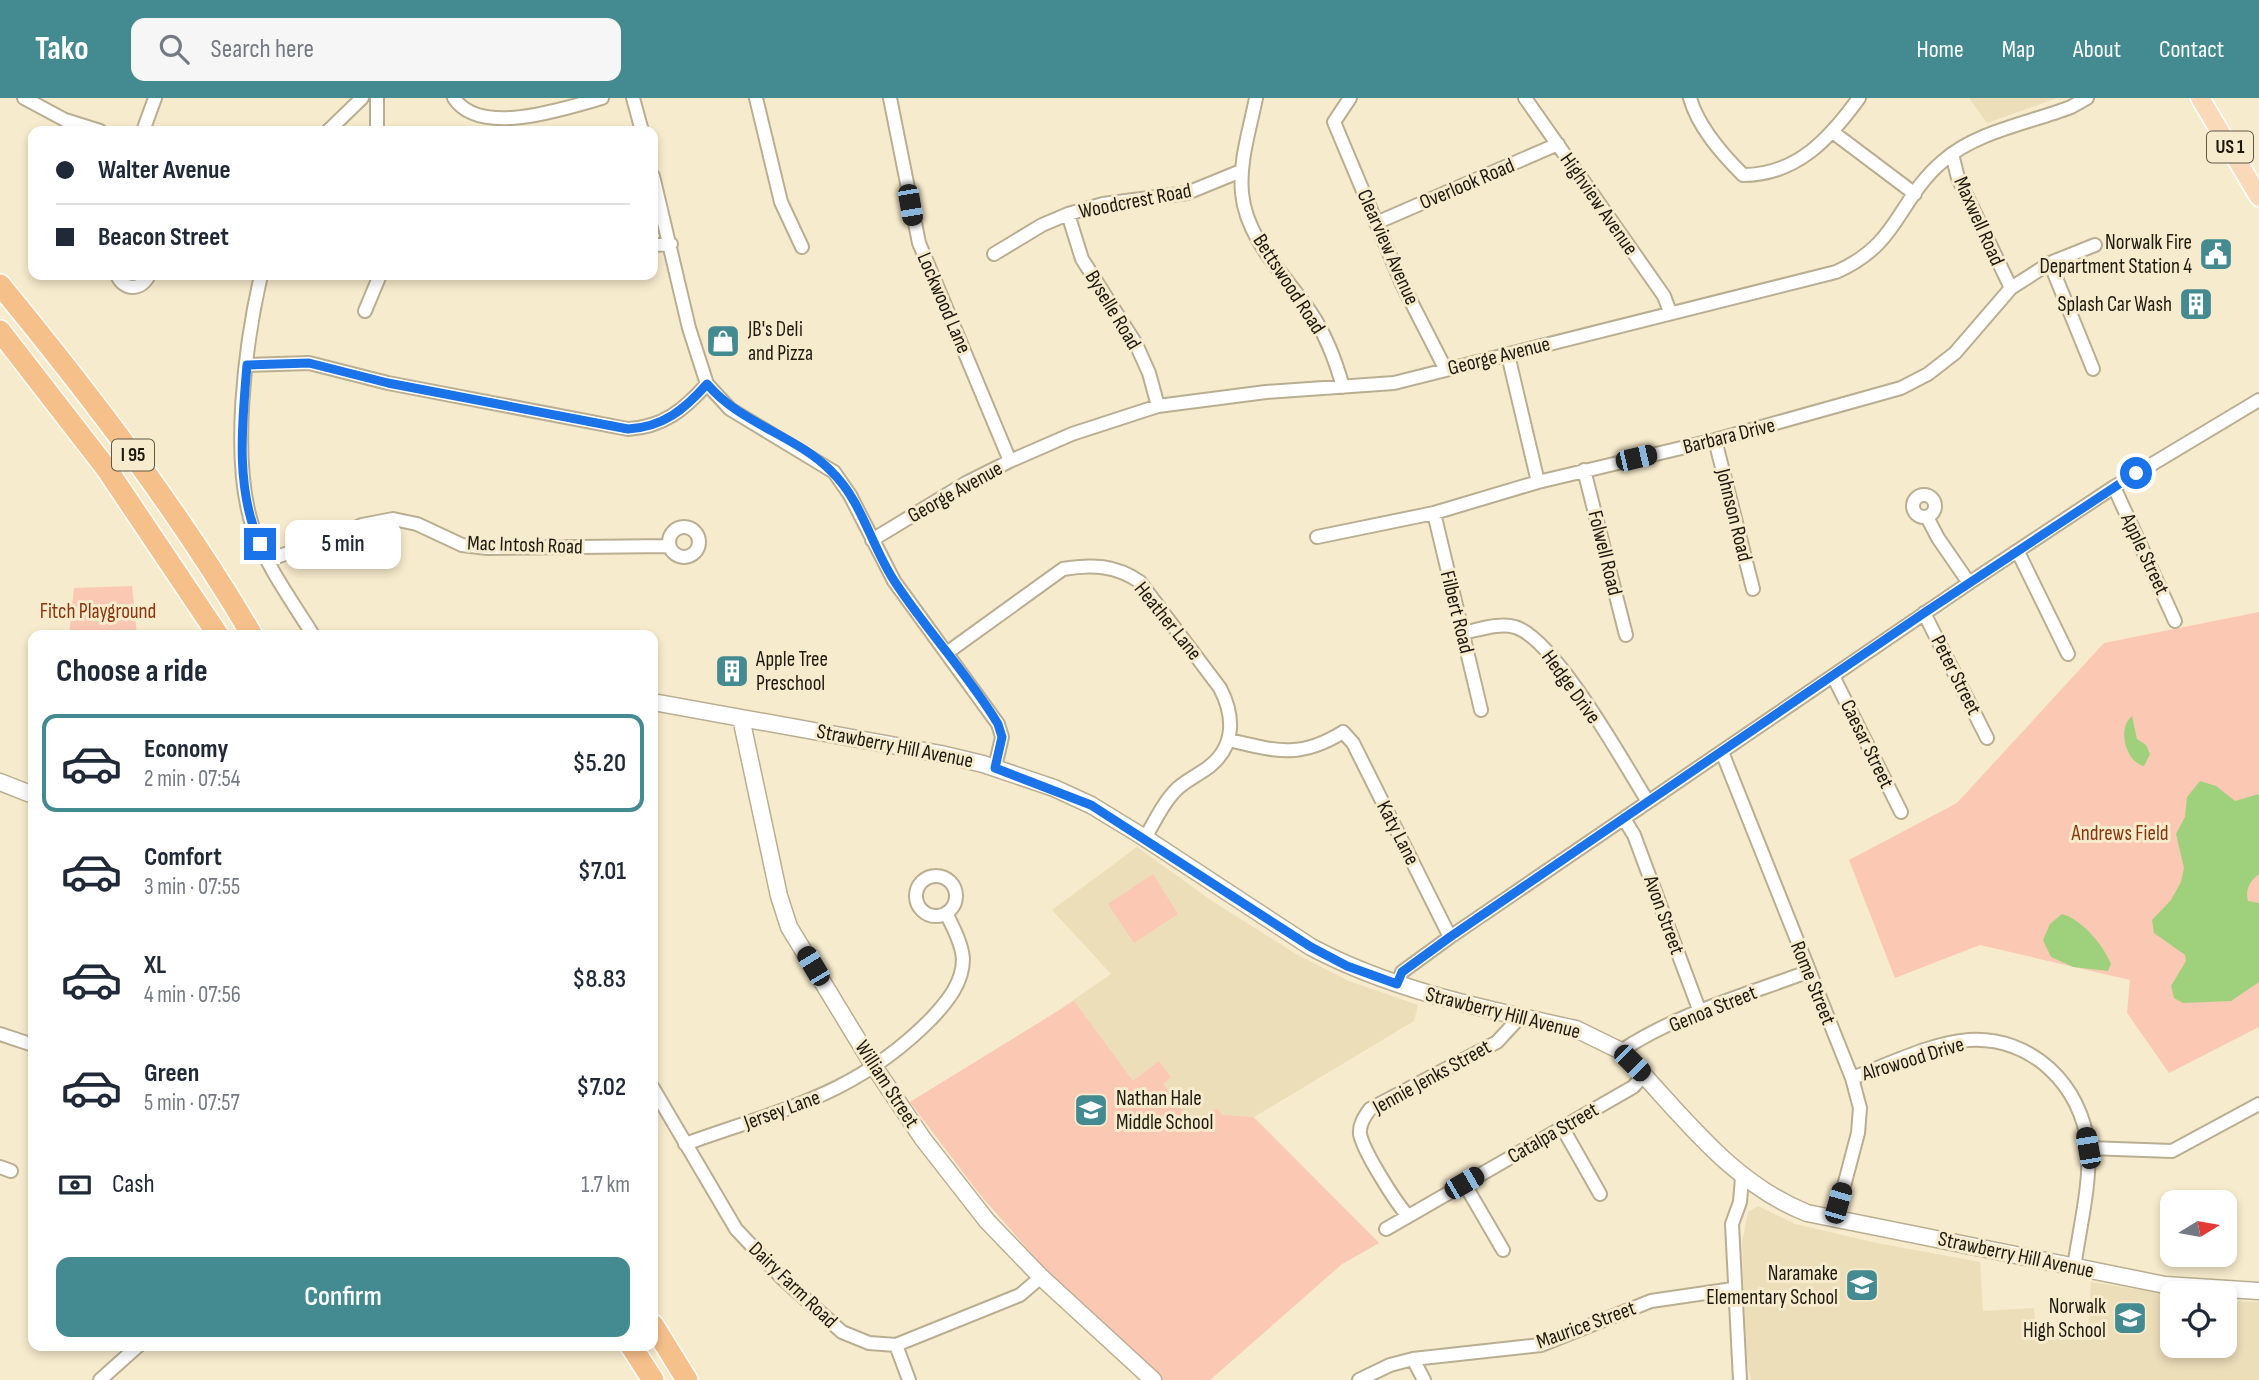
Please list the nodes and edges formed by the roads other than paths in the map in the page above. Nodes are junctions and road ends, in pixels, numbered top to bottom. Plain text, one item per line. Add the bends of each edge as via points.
1 (24, 98) edge
2 (155, 98) edge
3 (362, 98) edge
4 (377, 98) edge
5 (454, 98) edge
6 (602, 98) edge
7 (633, 98) edge
8 (756, 98) edge
9 (890, 98) edge
10 (1256, 98) edge
11 (1350, 98) edge
12 (1525, 98) edge
13 (1690, 98) edge
14 (1859, 98) edge
15 (2087, 98) edge
16 (2200, 98) edge
17 (84, 126) edge
18 (145, 126) edge
19 (333, 126) edge
20 (377, 126) edge
21 (641, 126) edge
22 (1834, 133) junction
23 (1558, 144) junction
24 (1952, 153) junction
25 (1241, 170) junction
26 (1915, 194) junction
27 (658, 195) edge
28 (2259, 197) edge
29 (1068, 214) junction
30 (1376, 223) junction
31 (671, 244) junction
32 (2095, 244) dead end
33 (658, 245) edge
34 (802, 247) dead end
35 (994, 254) dead end
36 (2050, 264) junction
37 (120, 280) edge
38 (145, 280) edge
39 (260, 280) edge
40 (378, 280) edge
41 (0, 285) edge
42 (2011, 288) junction
43 (365, 311) dead end
44 (1670, 312) junction
45 (0, 331) edge
46 (1507, 355) junction
47 (247, 365) junction
48 (2093, 369) dead end
49 (1446, 370) junction
50 (707, 384) junction
51 (1343, 387) junction
52 (2259, 400) edge
53 (1158, 406) junction
54 (1715, 440) junction
55 (1010, 461) junction
56 (1584, 470) junction
57 (1538, 482) junction
58 (2114, 487) junction
59 (1434, 513) junction
60 (1927, 517) dead end
61 (1318, 537) dead end
62 (872, 540) junction
63 (668, 546) dead end
64 (2018, 552) junction
65 (267, 560) junction
66 (1969, 583) junction
67 (1753, 589) dead end
68 (1924, 613) junction
69 (2175, 621) dead end
70 (215, 630) edge
71 (249, 630) edge
72 (310, 630) edge
73 (1462, 633) junction
74 (1626, 635) dead end
75 (948, 652) junction
76 (2068, 653) dead end
77 (1833, 676) junction
78 (658, 703) edge
79 (1481, 710) dead end
80 (741, 718) junction
81 (1987, 738) dead end
82 (1229, 740) junction
83 (1721, 752) junction
84 (995, 768) junction
85 (0, 782) edge
86 (28, 792) edge
87 (1648, 802) junction
88 (1900, 812) dead end
89 (1624, 819) junction
90 (1145, 838) junction
91 (946, 914) dead end
92 (1450, 937) junction
93 (1807, 972) junction
94 (1397, 984) junction
95 (1700, 1012) junction
96 (1520, 1017) junction
97 (0, 1034) edge
98 (28, 1043) edge
99 (1621, 1051) junction
100 (873, 1065) junction
101 (1644, 1075) junction
102 (1852, 1078) junction
103 (658, 1097) edge
104 (2259, 1104) edge
105 (1562, 1127) junction
106 (685, 1144) junction
107 (2088, 1148) junction
108 (1742, 1178) junction
109 (1464, 1183) junction
110 (1600, 1194) dead end
111 (1408, 1216) junction
112 (1835, 1220) junction
113 (1386, 1229) dead end
114 (1503, 1250) dead end
115 (2074, 1268) junction
116 (1041, 1277) junction
117 (1733, 1289) junction
118 (2259, 1292) edge
119 (658, 1333) edge
120 (896, 1345) junction
121 (132, 1351) edge
122 (634, 1351) edge
123 (1413, 1359) junction
124 (100, 1380) edge
125 (653, 1380) edge
126 (687, 1380) edge
127 (909, 1380) edge
128 (1153, 1380) edge
129 (1359, 1380) edge
130 (1424, 1380) edge
131 (1740, 1380) edge

1 - 17 street
2 - 18 street
3 - 19 street
4 - 20 street
5 - 6 street via 468,112 492,118 544,113
7 - 21 street
8 - 34 street via 781,202
9 - 55 street, Lockwood Lane via 919,243
10 - 25 street, Bettswood Road
11 - 30 street, Clearview Avenue via 1334,122
12 - 23 street, Highview Avenue
13 - 22 street via 1718,147 1743,175 1776,170 1802,159
14 - 22 street
15 - 24 street, George Avenue
16 - 28 main road, US 1
22 - 26 street
23 - 30 street, Overlook Road
23 - 44 street, Highview Avenue via 1664,296
24 - 26 street, George Avenue
24 - 42 street, Maxwell Road via 1958,178
25 - 29 street, Woodcrest Road via 1187,193 1103,204
25 - 51 street, Bettswood Road via 1242,196 1259,242 1313,315
26 - 44 street, George Avenue via 1879,246 1861,261 1836,272
27 - 31 street
29 - 35 street, Woodcrest Road
29 - 53 street, Byselle Road via 1082,259 1136,344
30 - 49 street, Clearview Avenue
31 - 33 street
31 - 50 street
32 - 36 street, Barbara Drive
36 - 42 street, Barbara Drive
36 - 48 street
37 - 38 street via 133,287
39 - 47 street
40 - 43 street
41 - 71 highway, I 95 via 136,459
42 - 54 street, Barbara Drive via 1955,353 1901,388
44 - 46 street, George Avenue
45 - 70 highway, I 95 via 106,468
46 - 49 street, George Avenue
46 - 57 street
47 - 50 street via 309,363 388,383 628,429 670,419
47 - 65 street via 242,430 246,500
49 - 51 street, George Avenue via 1394,383
50 - 62 street via 730,408 834,472
51 - 53 street, George Avenue
52 - 58 street
53 - 55 street, George Avenue via 1072,434
54 - 56 street, Barbara Drive
54 - 67 street, Johnson Road
55 - 62 street, George Avenue
56 - 57 street, Barbara Drive
56 - 74 street, Folwell Road
57 - 59 street, Barbara Drive
58 - 64 street
58 - 69 street, Apple Street
59 - 61 street, Barbara Drive
59 - 73 street, Filbert Road
60 - 66 street
62 - 75 street via 894,581
63 - 65 street, Mac Intosh Road via 487,548 462,545 417,524 393,519 362,525
64 - 66 street
64 - 76 street
65 - 72 street
66 - 68 street
68 - 77 street
68 - 81 street, Peter Street
73 - 79 street, Filbert Road
73 - 87 street, Hedge Drive via 1506,625 1526,631 1580,696
75 - 82 street, Heather Lane via 1063,569 1083,565 1125,572 1140,582 1220,688 1228,704
75 - 84 street via 998,724 1002,737
77 - 83 street
77 - 88 street, Caesar Street
78 - 80 main road, Strawberry Hill Avenue
80 - 84 main road, Strawberry Hill Avenue via 929,751
80 - 100 main road, William Street via 789,927
82 - 90 street via 1212,765 1175,790
82 - 92 street, Katy Lane via 1299,751 1343,732 1353,743
83 - 87 street
83 - 93 street, Rome Street
84 - 90 main road, Strawberry Hill Avenue via 1091,805
85 - 86 main road
87 - 89 street
89 - 92 street
89 - 95 street, Avon Street
90 - 94 main road, Strawberry Hill Avenue via 1311,947
91 - 100 street, Jersey Lane via 962,959 958,983 951,997 907,1042
92 - 94 street via 1402,972
93 - 95 street, Genoa Street
93 - 102 street, Rome Street
94 - 96 main road, Strawberry Hill Avenue
95 - 99 street, Genoa Street
96 - 99 main road, Strawberry Hill Avenue via 1576,1029
96 - 111 street, Jennie Jenks Street via 1497,1042 1370,1109 1361,1122 1360,1135 1396,1204
97 - 98 street
99 - 101 main road, Strawberry Hill Avenue
100 - 106 street, Jersey Lane via 838,1089 798,1107
100 - 116 main road, William Street via 948,1173
101 - 105 street, Catalpa Street via 1633,1087
101 - 108 main road, Strawberry Hill Avenue
102 - 107 street, Alrowood Drive via 1969,1040 2002,1043 2033,1055 2072,1092 2082,1113
102 - 112 street, Rome Street via 1860,1108 1858,1133
103 - 106 street, Dairy Farm Road
104 - 107 street via 2172,1150
105 - 109 street, Catalpa Street
105 - 110 street
106 - 120 street, Dairy Farm Road via 736,1229 782,1278 842,1332 869,1343
107 - 115 street, Alrowood Drive
108 - 112 main road, Strawberry Hill Avenue via 1780,1202
108 - 117 street via 1741,1202 1732,1224
109 - 111 street, Catalpa Street
109 - 114 street
111 - 113 street, Catalpa Street
112 - 115 main road, Strawberry Hill Avenue via 1964,1242
115 - 118 main road, Strawberry Hill Avenue via 2165,1285
116 - 120 street via 1020,1295
116 - 128 main road, William Street
117 - 123 street, Maurice Street via 1651,1301 1541,1345
117 - 131 street
119 - 126 highway
120 - 127 street
121 - 124 street
122 - 125 highway
123 - 129 street, Maurice Street
123 - 130 street

